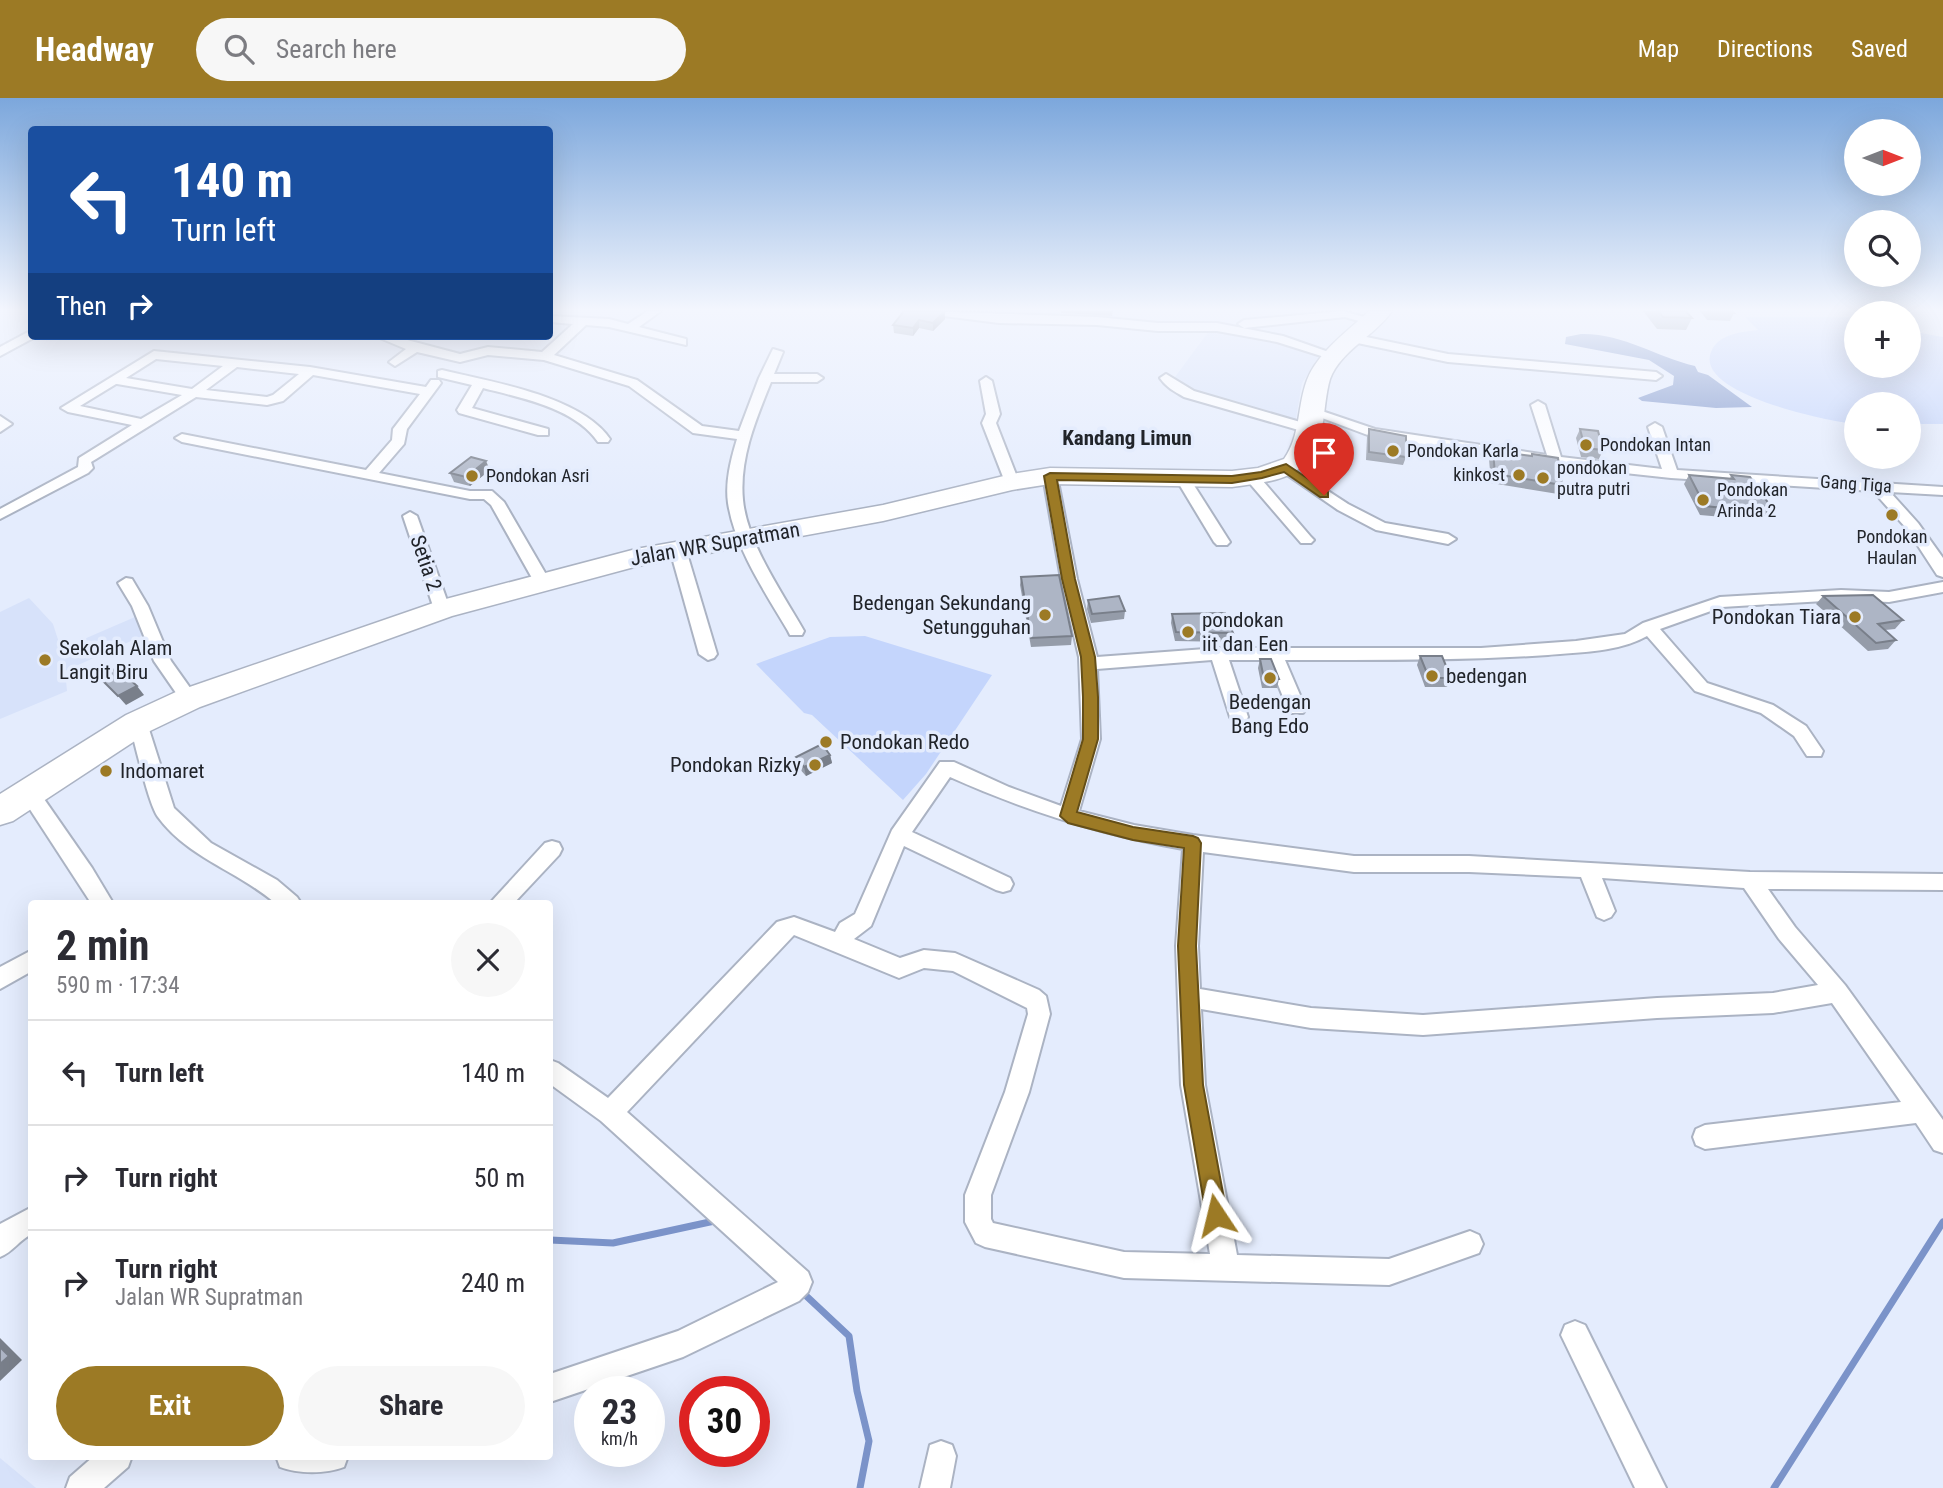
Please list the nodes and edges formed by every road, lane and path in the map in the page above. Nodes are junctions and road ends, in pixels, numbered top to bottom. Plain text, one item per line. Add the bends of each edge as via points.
1 (123, 376) edge
2 (217, 376) edge
3 (304, 376) edge
4 (339, 376) edge
5 (440, 376) edge
6 (450, 376) edge
7 (610, 376) edge
8 (1322, 376) edge
9 (765, 378) joint
10 (817, 378) dead end
11 (1166, 379) dead end
12 (117, 380) junction
13 (986, 381) dead end
14 (480, 383) junction
15 (428, 391) junction
16 (194, 393) junction
17 (1538, 405) dead end
18 (0, 420) edge
19 (1311, 420) junction
20 (141, 426) junction
21 (1655, 427) dead end
22 (0, 428) edge
23 (543, 432) dead end
24 (746, 436) junction
25 (182, 438) dead end
26 (603, 439) dead end
27 (1555, 459) junction
28 (1286, 467) junction
29 (370, 474) junction
30 (1671, 474) junction
31 (1050, 476) junction
32 (1251, 476) junction
33 (1183, 479) junction
34 (1012, 482) junction
35 (1875, 485) junction
36 (1943, 491) edge
37 (0, 515) edge
38 (410, 516) dead end
39 (748, 537) junction
40 (1448, 539) dead end
41 (1306, 540) dead end
42 (1222, 542) dead end
43 (678, 550) junction
44 (1938, 553) edge
45 (1943, 572) edge
46 (126, 583) dead end
47 (543, 583) junction
48 (1943, 587) edge
49 (442, 609) junction
50 (1649, 627) junction
51 (796, 631) dead end
52 (1274, 653) junction
53 (708, 654) dead end
54 (1219, 654) junction
55 (1087, 664) junction
56 (189, 699) junction
57 (1297, 709) dead end
58 (1239, 717) dead end
59 (138, 723) junction
60 (1814, 751) dead end
61 (28, 791) junction
62 (0, 811) edge
63 (1068, 816) junction
64 (899, 835) junction
65 (1193, 843) junction
66 (552, 849) dead end
67 (1588, 869) junction
68 (1750, 880) junction
69 (1943, 882) edge
70 (1003, 884) dead end
71 (101, 900) edge
72 (286, 900) edge
73 (504, 900) edge
74 (1604, 911) dead end
75 (840, 943) junction
76 (28, 962) edge
77 (0, 979) edge
78 (1837, 992) junction
79 (1189, 997) junction
80 (553, 1073) edge
81 (610, 1113) junction
82 (1929, 1113) edge
83 (1705, 1137) dead end
84 (1943, 1141) edge
85 (28, 1222) edge
86 (0, 1244) edge
87 (1470, 1244) dead end
88 (1226, 1268) junction
89 (1575, 1335) dead end
90 (553, 1387) edge
91 (941, 1456) dead end
92 (112, 1460) edge
93 (81, 1488) edge
94 (935, 1488) edge
95 (1651, 1488) edge

1 - 12 street
2 - 16 street
3 - 16 street via 273,400
4 - 15 street
5 - 15 street
6 - 14 street
7 - 24 street via 633,383 698,430
8 - 19 highway
9 - 10 street
9 - 24 street
11 - 19 street, Gang Tiga via 1189,394
12 - 16 street
12 - 20 street via 68,410
13 - 34 street via 993,414 989,423
14 - 23 street via 464,410
14 - 26 street via 585,419
15 - 29 street via 400,429 399,441
16 - 20 street
17 - 27 street
18 - 22 street via 5,424
19 - 27 street, Gang Tiga
19 - 28 highway via 1299,457
20 - 37 street via 83,461 83,471
21 - 30 street
24 - 39 street via 734,486 739,520
25 - 29 street
27 - 30 street, Gang Tiga
28 - 32 highway, Jalan WR Supratman
28 - 40 street via 1381,527
29 - 47 street via 470,495 487,494 497,502
30 - 35 street, Gang Tiga
31 - 33 highway, Jalan WR Supratman
31 - 34 highway, Jalan WR Supratman
31 - 55 street
32 - 33 highway, Jalan WR Supratman
32 - 41 street
33 - 42 street
34 - 39 highway, Jalan WR Supratman via 883,513
35 - 36 street, Gang Tiga
35 - 44 street
38 - 49 street, Setia 2
39 - 43 highway, Jalan WR Supratman
39 - 51 street
43 - 47 highway, Jalan WR Supratman
43 - 53 street
44 - 45 street
46 - 56 street via 138,596 156,650
47 - 49 highway, Jalan WR Supratman
48 - 50 street via 1889,597 1720,602
49 - 56 highway, Jalan WR Supratman
50 - 52 street via 1629,639 1576,648 1404,655
50 - 60 street via 1701,687 1767,709 1800,731
52 - 54 street
52 - 57 street
54 - 55 street
54 - 58 street
55 - 63 street via 1091,739
56 - 59 highway, Jalan WR Supratman
59 - 61 highway, Jalan WR Supratman
59 - 72 street via 165,812 204,849
61 - 62 highway, Jalan WR Supratman
61 - 71 street
63 - 64 street via 947,767
63 - 65 street
64 - 70 street
64 - 75 street via 871,906
65 - 67 street via 1354,864
65 - 79 street
66 - 73 street
67 - 68 street
67 - 74 street
68 - 69 street
68 - 78 street
75 - 81 street via 794,926 785,928
75 - 88 street via 899,968 923,959 955,962 1038,1003 1017,1092 978,1195 978,1222 985,1234 1124,1265
76 - 77 street
78 - 79 street via 1773,1003 1423,1025 1311,1018
78 - 82 street
79 - 88 street via 1194,1085
80 - 81 street
81 - 90 street via 794,1287 683,1343
82 - 83 street
82 - 84 street
85 - 86 street via 12,1230
87 - 88 street via 1390,1272
89 - 95 street
91 - 94 street
92 - 93 street

